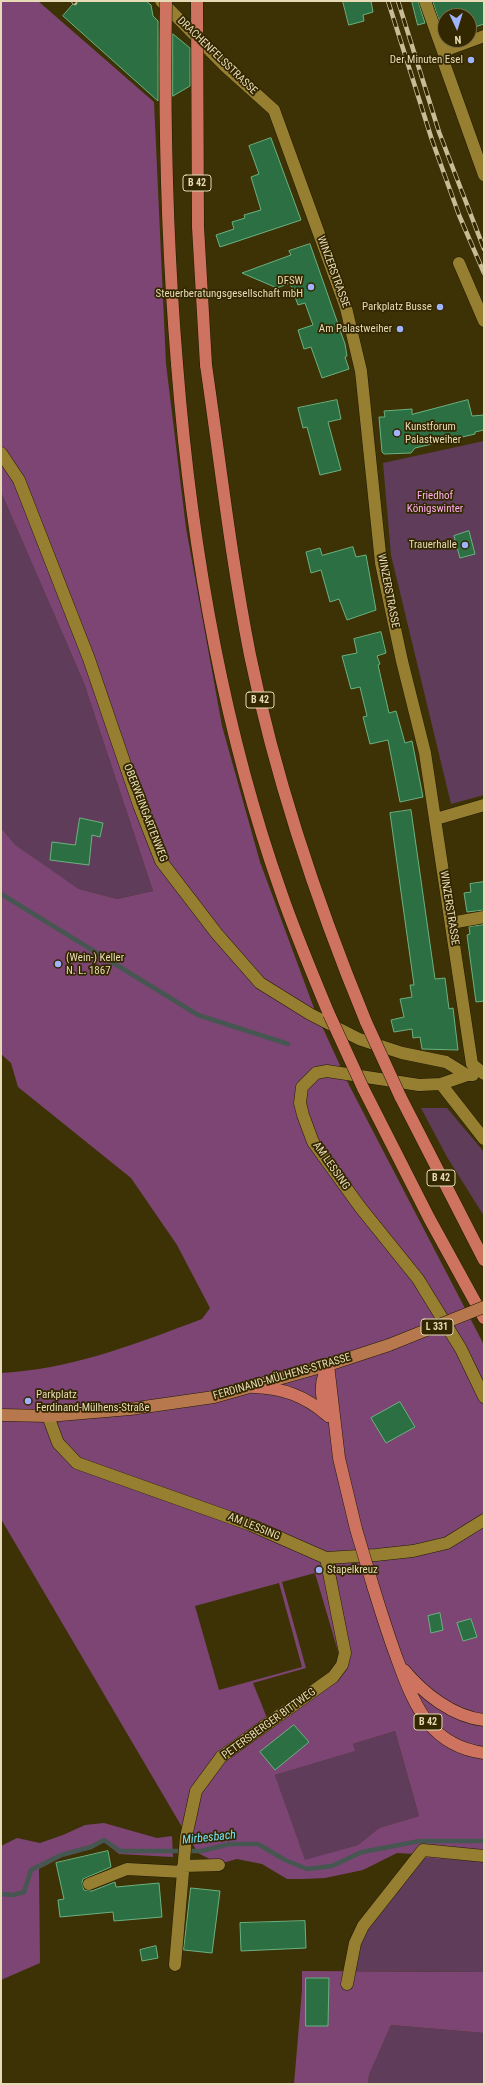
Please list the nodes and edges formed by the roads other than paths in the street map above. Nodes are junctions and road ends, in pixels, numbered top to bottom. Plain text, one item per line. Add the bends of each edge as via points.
1 (161, 1) edge
2 (166, 1) edge
3 (197, 1) edge
4 (425, 1) edge
5 (484, 36) edge
6 (444, 54) junction
7 (274, 110) joint
8 (484, 175) edge
9 (459, 263) dead end
10 (484, 321) edge
11 (1, 453) edge
12 (484, 805) edge
13 (436, 819) junction
14 (484, 917) edge
15 (451, 923) junction
16 (467, 1075) junction
17 (484, 1076) edge
18 (441, 1084) junction
19 (484, 1139) edge
20 (484, 1260) edge
21 (484, 1308) edge
22 (484, 1318) edge
23 (328, 1366) junction
24 (254, 1387) junction
25 (484, 1397) edge
26 (1, 1415) edge
27 (327, 1415) junction
28 (48, 1416) junction
29 (335, 1434) junction
30 (484, 1520) edge
31 (326, 1558) junction
32 (399, 1664) junction
33 (484, 1720) edge
34 (484, 1753) edge
35 (484, 1856) edge
36 (183, 1865) junction
37 (219, 1865) dead end
38 (89, 1884) dead end
39 (175, 1965) dead end
40 (347, 1984) dead end

1 - 7 street, DRACHENFELSSTRASSE via 225,66
2 - 22 highway, B 42, bridge via 166,167 172,315 189,491 209,617 222,679 256,814 280,890 329,1014 363,1088 429,1218
3 - 20 highway, B 42, bridge via 198,226 206,365 240,600 264,713 284,791 312,881 366,1022 400,1096
4 - 6 street
5 - 6 street via 449,49
6 - 8 street via 444,63
7 - 13 street, WINZERSTRASSE via 346,308 361,371 382,563 402,661 425,753
9 - 10 street
11 - 16 street, OBERWEINGARTENWEG via 19,480 89,658 139,805 161,861 217,934 260,983 310,1014 359,1039 402,1053 446,1062
12 - 13 street
13 - 15 street, WINZERSTRASSE
14 - 15 street
15 - 17 street, WINZERSTRASSE via 472,1064
16 - 17 street, AM LESSING
16 - 18 street, AM LESSING
18 - 19 street
18 - 25 street, AM LESSING via 419,1085 327,1071 316,1073 302,1087 300,1103 313,1142 360,1207 418,1279 462,1349
21 - 23 main road, FERDINAND-MÜLHENS-STRASSE / L 331, bridge
23 - 24 main road, FERDINAND-MÜLHENS-STRASSE / L 331
23 - 27 highway, B 42 via 322,1380 321,1393
23 - 29 highway, B 42
24 - 27 highway via 270,1387 301,1396
24 - 28 main road, FERDINAND-MÜLHENS-STRASSE / L 331 via 214,1397 130,1409
26 - 28 main road, FERDINAND-MÜLHENS-STRASSE / L 331
27 - 29 highway, B 42
28 - 31 street, AM LESSING via 58,1443 77,1463 251,1525
29 - 32 highway, B 42, bridge via 356,1529
30 - 31 street, AM LESSING via 447,1543 406,1552
31 - 36 street, PETERSBERGER BITTWEG via 345,1652 342,1665 333,1678 221,1757 196,1791
32 - 33 highway, B 42 via 412,1681 444,1705 461,1714
32 - 34 highway, B 42 via 412,1700 437,1732 452,1742
35 - 40 street via 424,1850 363,1926 355,1943
36 - 37 street
36 - 38 street via 127,1869
36 - 39 street, PETERSBERGER BITTWEG

